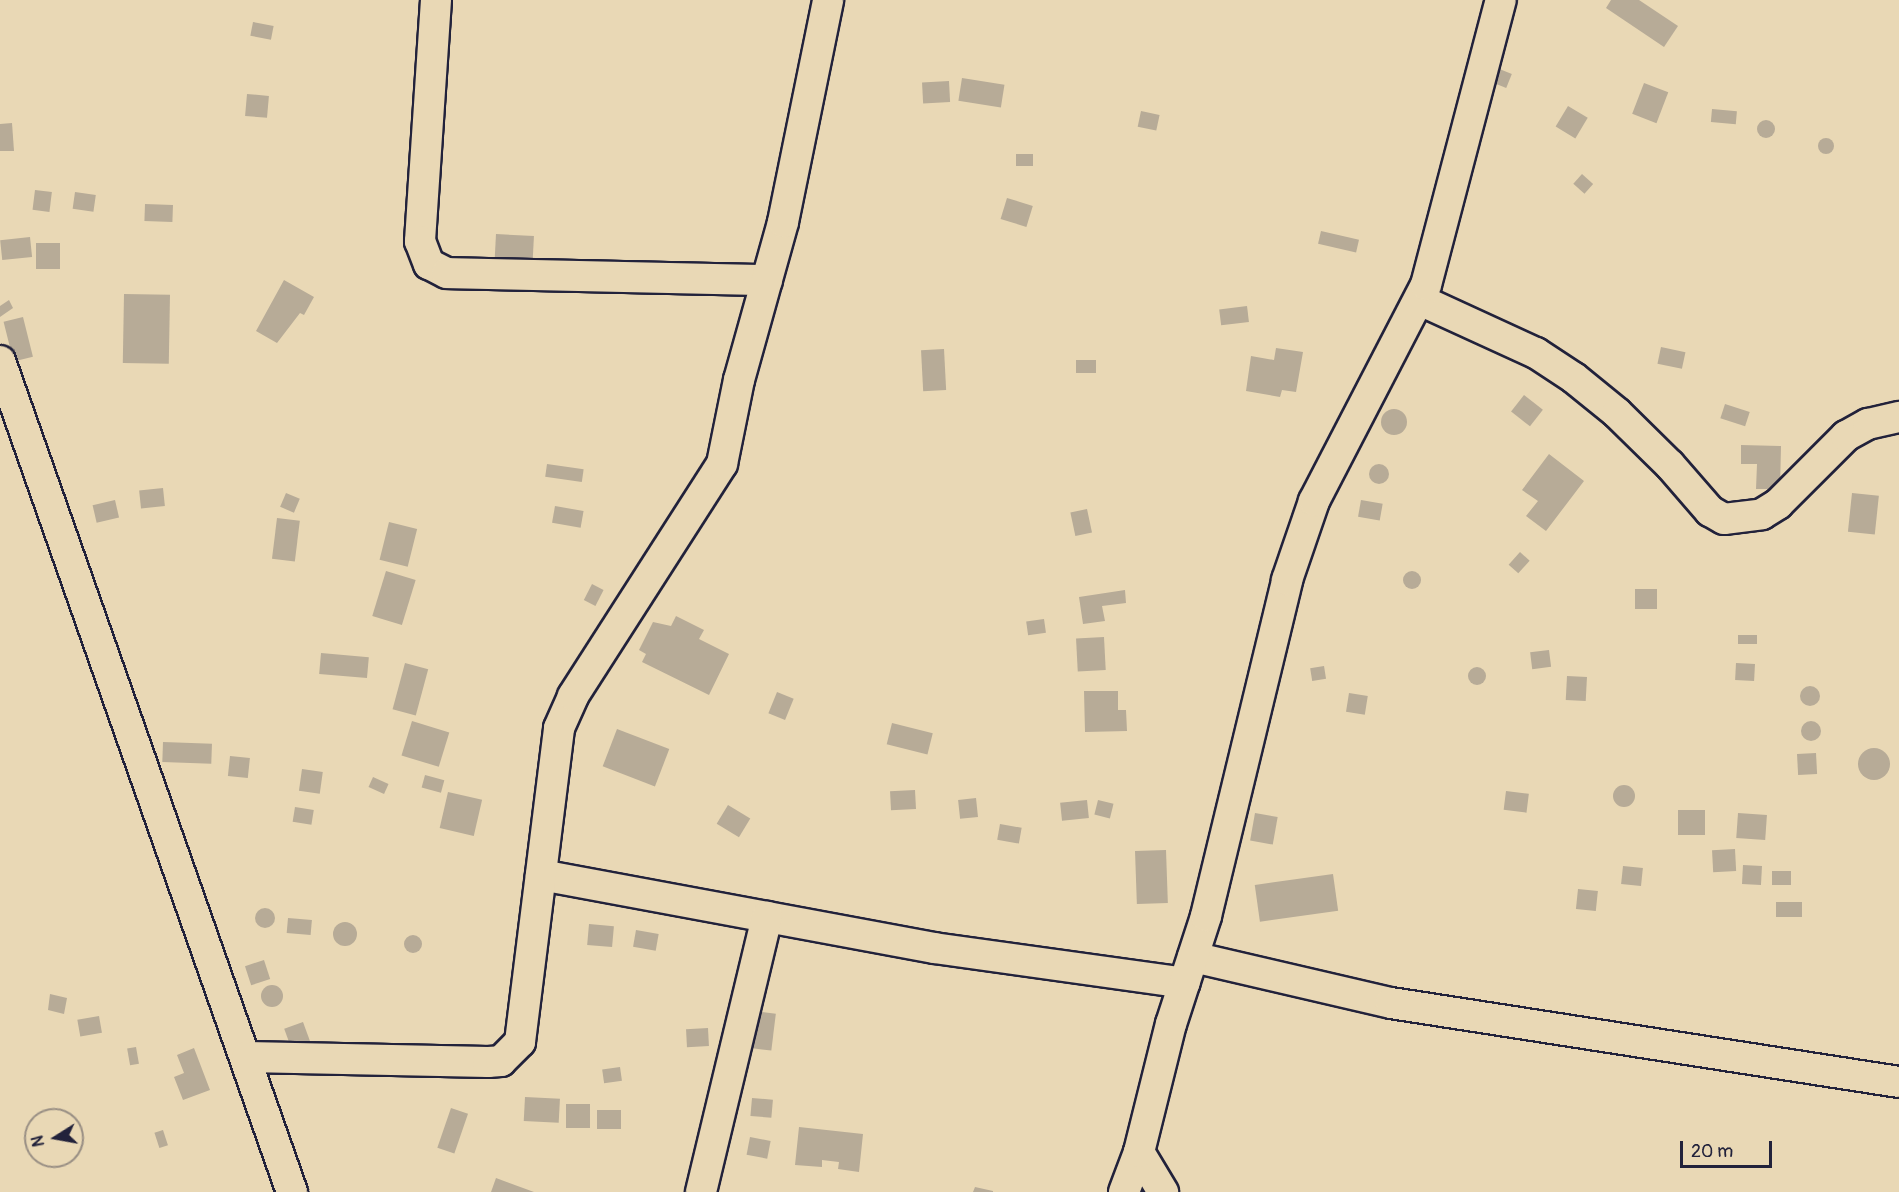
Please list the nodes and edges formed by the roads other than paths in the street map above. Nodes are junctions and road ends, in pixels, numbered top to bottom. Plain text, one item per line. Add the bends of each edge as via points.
1 (436, 0) edge
2 (828, 0) edge
3 (1501, 0) edge
4 (767, 280) junction
5 (1420, 300) junction
6 (0, 362) edge
7 (1899, 417) edge
8 (542, 875) junction
9 (767, 917) junction
10 (1189, 970) junction
11 (247, 1057) junction
12 (1899, 1082) edge
13 (1139, 1152) junction
14 (292, 1192) edge
15 (701, 1192) edge
16 (1124, 1192) edge
17 (1163, 1192) edge

1 - 4 street via 420,241 429,264 456,274
2 - 4 street via 783,222
3 - 5 street
4 - 8 street via 722,464 573,696 559,728
5 - 7 street via 1536,353 1574,378 1617,413 1710,511 1724,519 1762,514 1778,504 1846,436 1868,424
5 - 10 street via 1314,501 1300,540
6 - 11 street via 163,835
8 - 9 street
8 - 11 street via 520,1042 501,1061
9 - 10 street via 934,948
9 - 15 street
10 - 12 street
10 - 13 street
11 - 14 street
13 - 16 street
13 - 17 street

